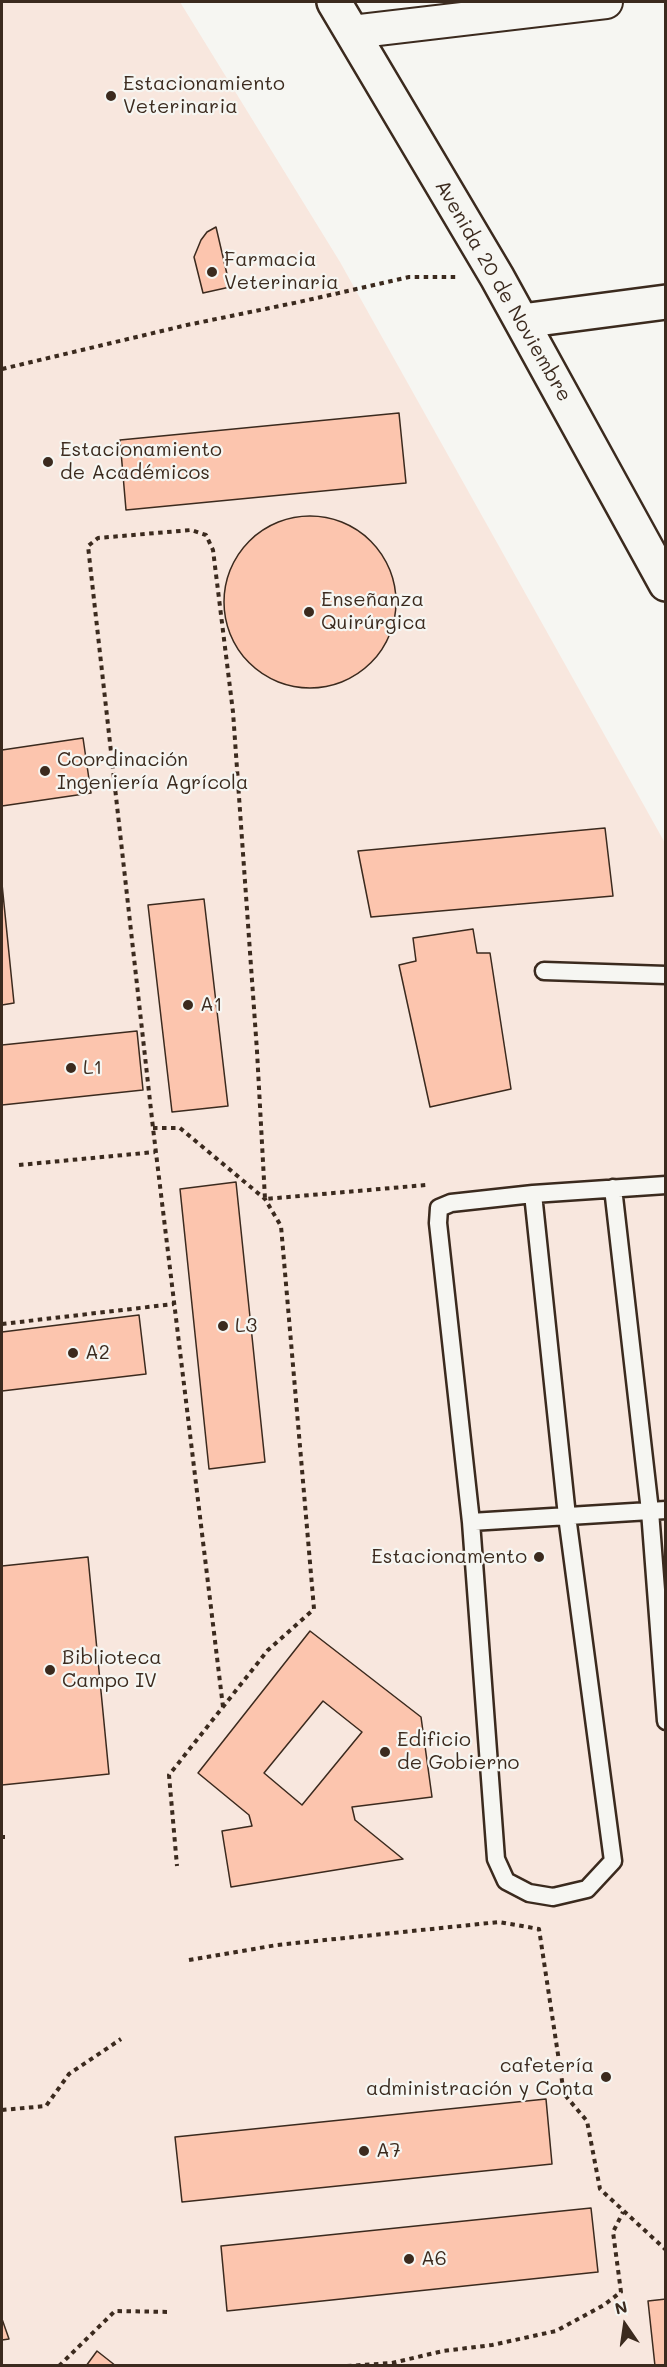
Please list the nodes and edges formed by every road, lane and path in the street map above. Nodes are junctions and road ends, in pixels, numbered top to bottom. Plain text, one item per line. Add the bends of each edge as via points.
1 (334, 2) edge
2 (606, 2) edge
3 (352, 32) junction
4 (497, 277) junction
5 (666, 302) edge
6 (522, 321) junction
7 (2, 369) edge
8 (666, 584) edge
9 (544, 971) dead end
10 (666, 975) edge
11 (153, 1128) junction
12 (155, 1152) junction
13 (19, 1165) dead end
14 (430, 1185) dead end
15 (666, 1185) edge
16 (613, 1188) junction
17 (534, 1194) junction
18 (265, 1199) junction
19 (174, 1304) junction
20 (2, 1324) edge
21 (658, 1510) edge
22 (567, 1516) junction
23 (471, 1522) junction
24 (223, 1707) junction
25 (666, 1721) edge
26 (177, 1866) dead end
27 (189, 1960) dead end
28 (121, 2039) dead end
29 (2, 2110) edge
30 (623, 2212) junction
31 (666, 2250) edge
32 (171, 2312) dead end
33 (59, 2366) edge
34 (347, 2366) edge

1 - 3 main road, Avenida 20 de Noviembre
2 - 3 street
3 - 4 main road, Avenida 20 de Noviembre
4 - 6 main road, Avenida 20 de Noviembre
4 - 7 path via 409,277
5 - 6 main road
6 - 8 main road, Avenida 20 de Noviembre
9 - 10 lane
11 - 12 path
11 - 18 path via 180,1128
11 - 18 path via 88,546 98,538 191,530 206,535 213,550 233,712
12 - 13 path
12 - 19 path
14 - 18 path
15 - 16 lane
16 - 17 lane
16 - 21 lane
17 - 22 lane
17 - 23 lane via 451,1203 440,1208 438,1223
18 - 24 path via 281,1226 314,1609 268,1650
19 - 20 path
19 - 24 path
21 - 22 lane
21 - 25 lane
22 - 23 lane
22 - 23 lane via 613,1861 587,1889 553,1897 529,1893 506,1881 496,1859
24 - 26 path via 169,1776
27 - 30 path via 278,1945 499,1922 539,1929 564,2094 586,2121 600,2189
28 - 29 path via 69,2074 46,2106
30 - 31 path
30 - 34 path via 613,2232 621,2292 604,2305 556,2331 392,2363
32 - 33 path via 115,2311

